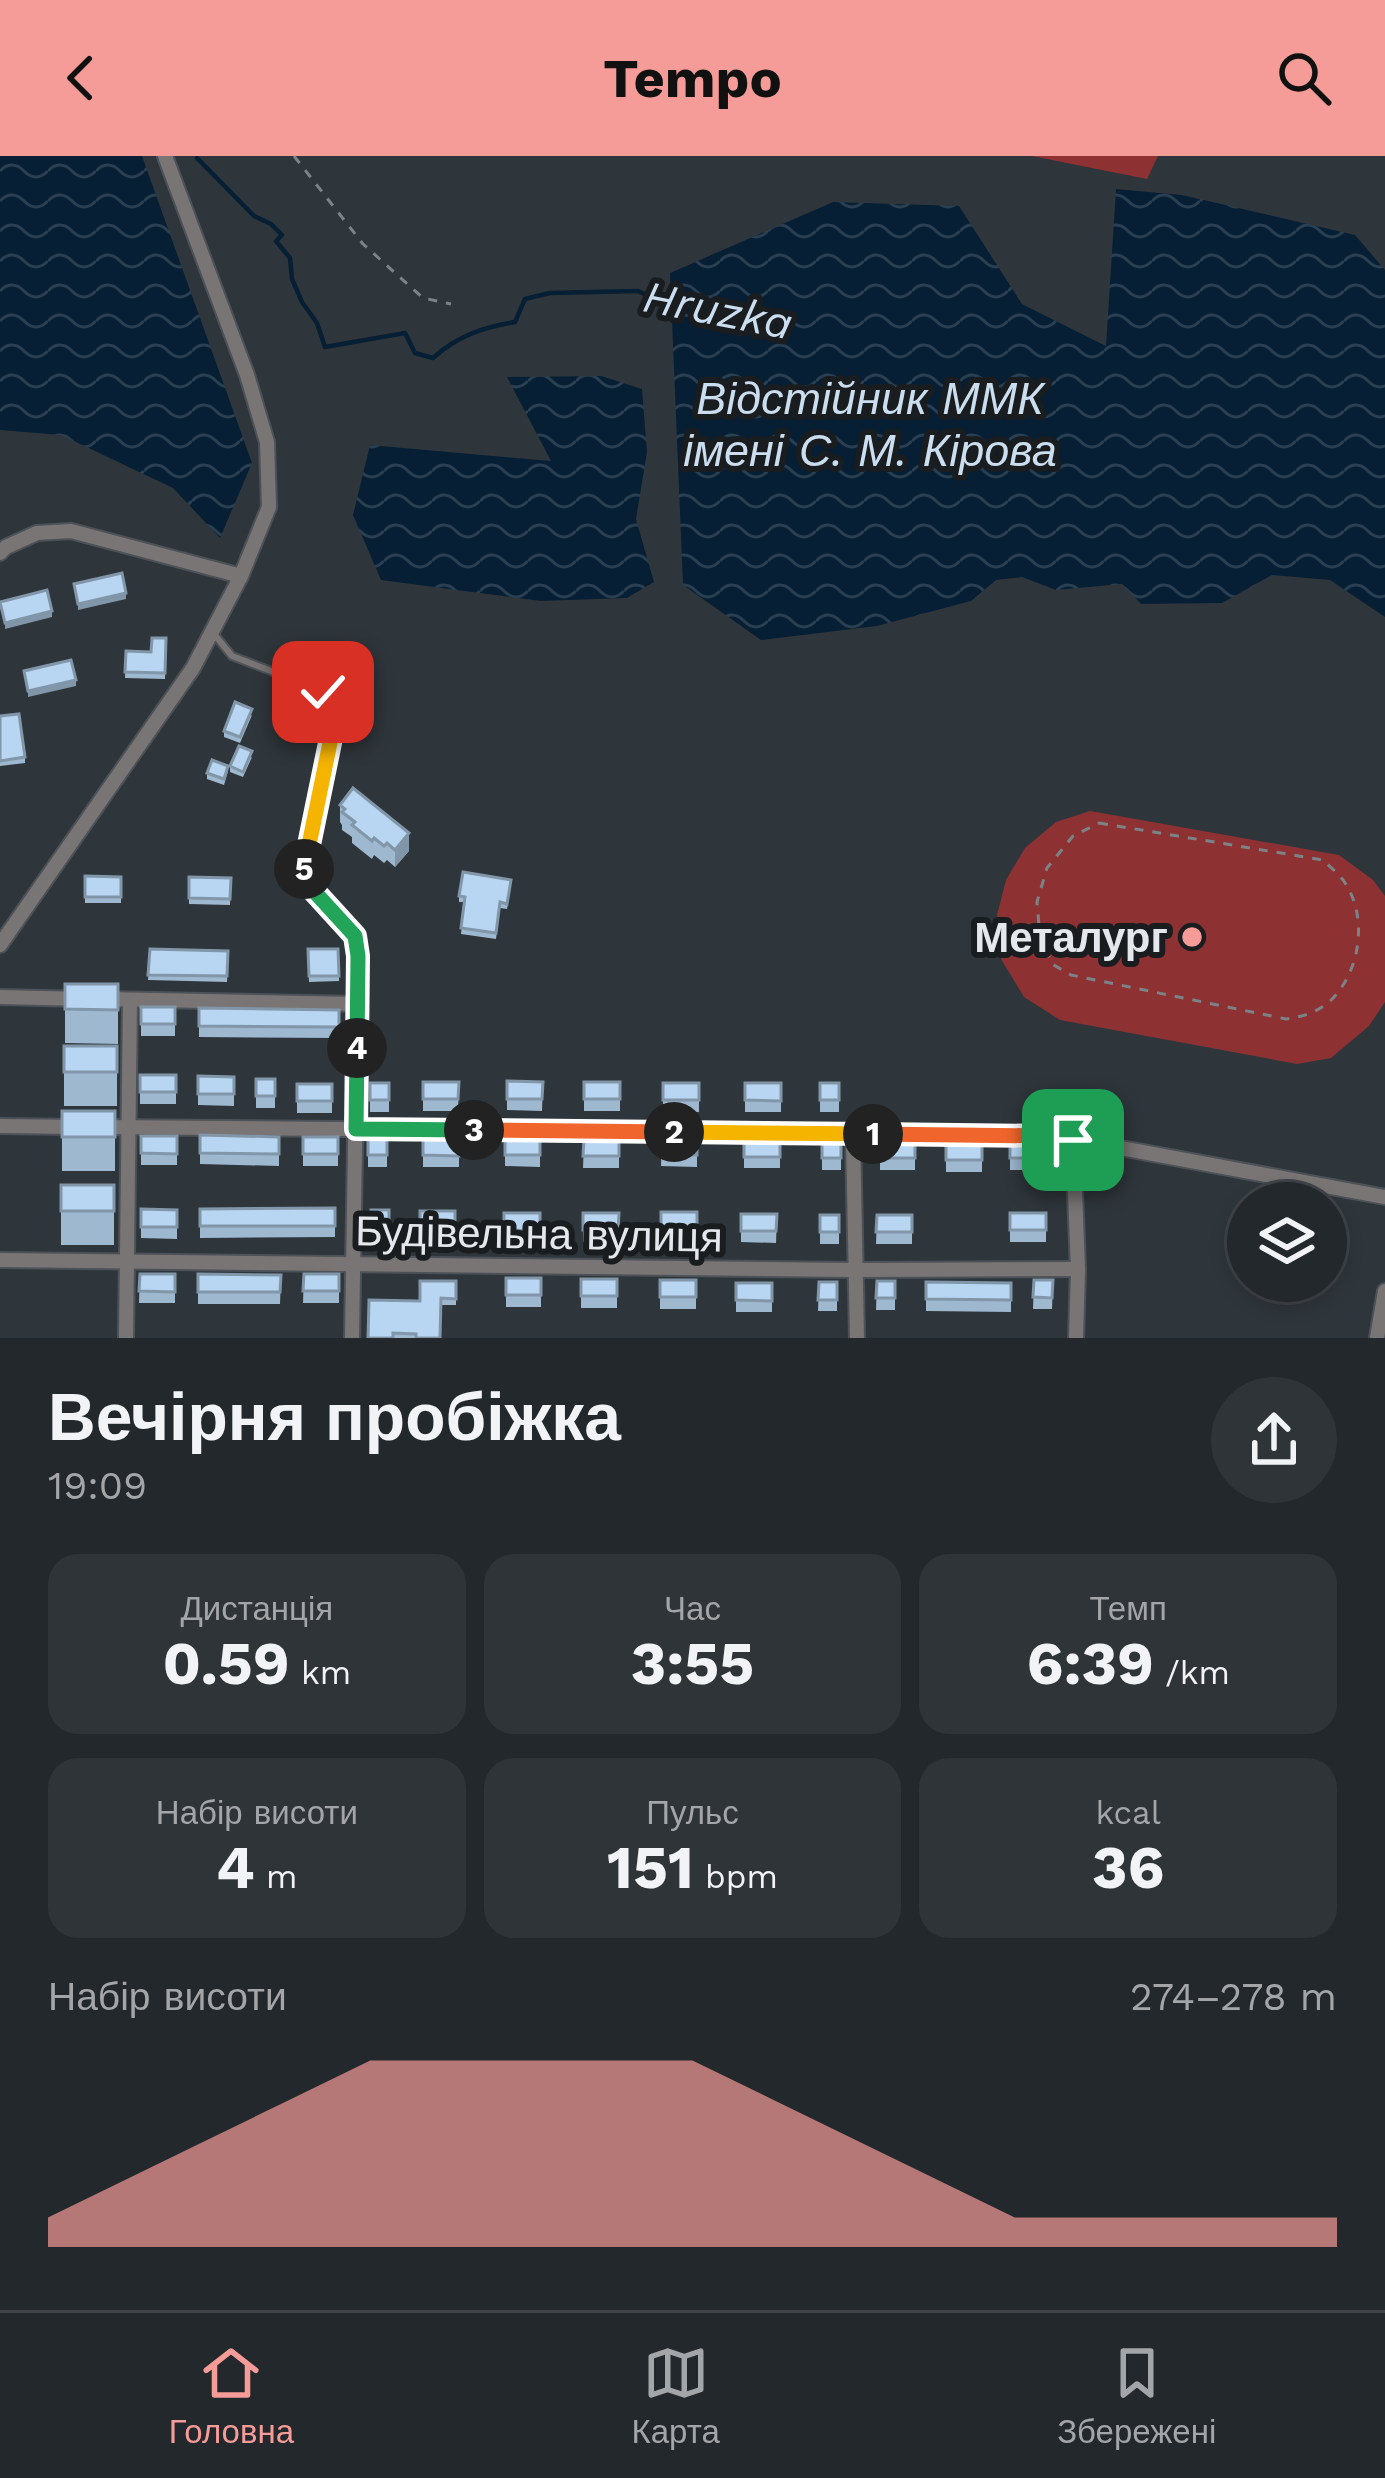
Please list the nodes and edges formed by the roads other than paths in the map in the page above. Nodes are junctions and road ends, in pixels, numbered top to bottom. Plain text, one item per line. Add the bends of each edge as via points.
1 (165, 156) edge
2 (0, 553) edge
3 (241, 576) junction
4 (212, 632) junction
5 (302, 878) joint
6 (0, 945) edge
7 (0, 997) edge
8 (130, 1000) junction
9 (358, 1004) junction
10 (0, 1126) edge
11 (129, 1127) junction
12 (356, 1129) junction
13 (853, 1134) junction
14 (1073, 1140) junction
15 (1385, 1197) edge
16 (0, 1260) edge
17 (128, 1263) junction
18 (353, 1265) junction
19 (1078, 1268) junction
20 (855, 1270) junction
21 (1385, 1291) edge
22 (126, 1338) edge
23 (352, 1338) edge
24 (857, 1338) edge
25 (1076, 1338) edge
26 (1377, 1338) edge

1 - 3 street via 267,442 269,507
2 - 3 street via 37,533 70,531
3 - 4 street
4 - 5 lane via 232,656 338,704
4 - 6 street
5 - 9 street via 355,936
7 - 8 street
8 - 9 street
8 - 11 street
9 - 12 street
10 - 11 street
11 - 12 street
11 - 17 street
12 - 13 street
12 - 18 street
13 - 14 street
13 - 20 street
14 - 15 street
14 - 19 street
16 - 17 street, Будівельна вулиця
17 - 18 street, Будівельна вулиця
17 - 22 street
18 - 20 street, Будівельна вулиця
18 - 23 street
19 - 20 street, Будівельна вулиця
19 - 25 street
20 - 24 street
21 - 26 street

